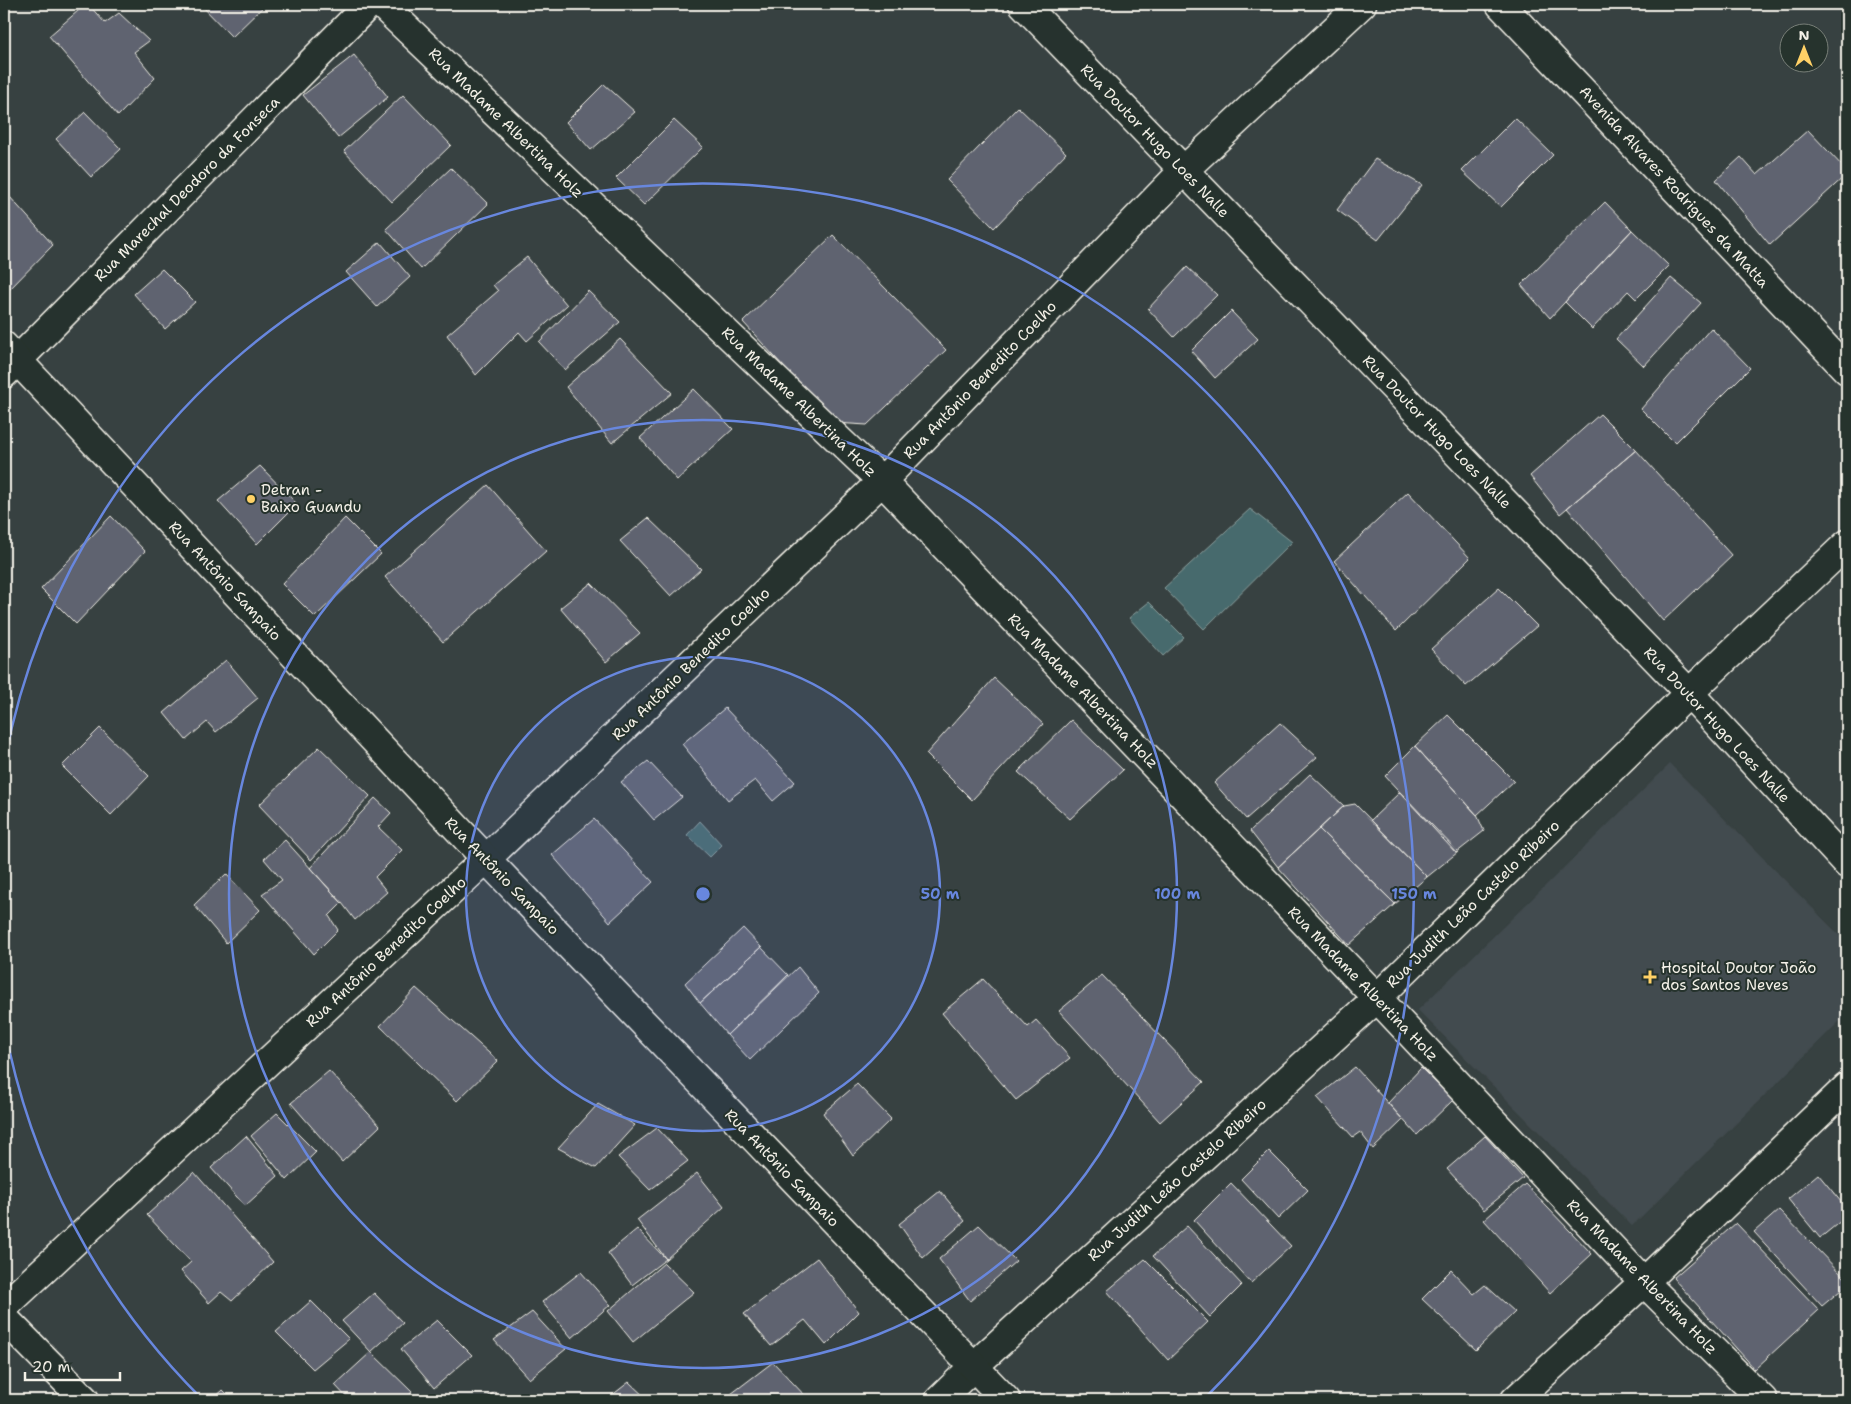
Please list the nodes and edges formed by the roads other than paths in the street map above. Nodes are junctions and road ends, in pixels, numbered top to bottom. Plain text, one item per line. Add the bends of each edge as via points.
1 (369, 4) edge
2 (381, 4) edge
3 (1023, 4) edge
4 (1362, 4) edge
5 (1500, 4) edge
6 (1183, 171) junction
7 (8, 361) edge
8 (1847, 370) edge
9 (882, 481) junction
10 (1847, 544) edge
11 (1689, 693) junction
12 (486, 859) junction
13 (1847, 864) edge
14 (1377, 998) junction
15 (1847, 1087) edge
16 (1644, 1282) junction
17 (4, 1307) edge
18 (4, 1318) edge
19 (973, 1367) junction
20 (85, 1400) edge
21 (939, 1400) edge
22 (1006, 1400) edge
23 (1515, 1400) edge
24 (1762, 1400) edge

1 - 7 street, Rua Marechal Deodoro da Fonseca
2 - 9 street, Rua Madame Albertina Holz
3 - 6 street, Rua Doutor Hugo Loes Nalle
4 - 6 street, Rua Antônio Benedito Coelho
5 - 8 street, Avenida Alvares Rodrigues da Matta
6 - 9 street, Rua Antônio Benedito Coelho
6 - 11 street, Rua Doutor Hugo Loes Nalle
7 - 12 street, Rua Antônio Sampaio
9 - 12 street, Rua Antônio Benedito Coelho
9 - 14 street, Rua Madame Albertina Holz
10 - 11 street, Rua Judith Leão Castelo Ribeiro
11 - 13 street, Rua Doutor Hugo Loes Nalle
11 - 14 street, Rua Judith Leão Castelo Ribeiro
12 - 17 street, Rua Antônio Benedito Coelho
12 - 19 street, Rua Antônio Sampaio
14 - 16 street, Rua Madame Albertina Holz
14 - 19 street, Rua Judith Leão Castelo Ribeiro
15 - 16 street
16 - 23 street
16 - 24 street, Rua Madame Albertina Holz
18 - 20 street
19 - 21 street, Rua Judith Leão Castelo Ribeiro
19 - 22 street, Rua Antônio Sampaio

